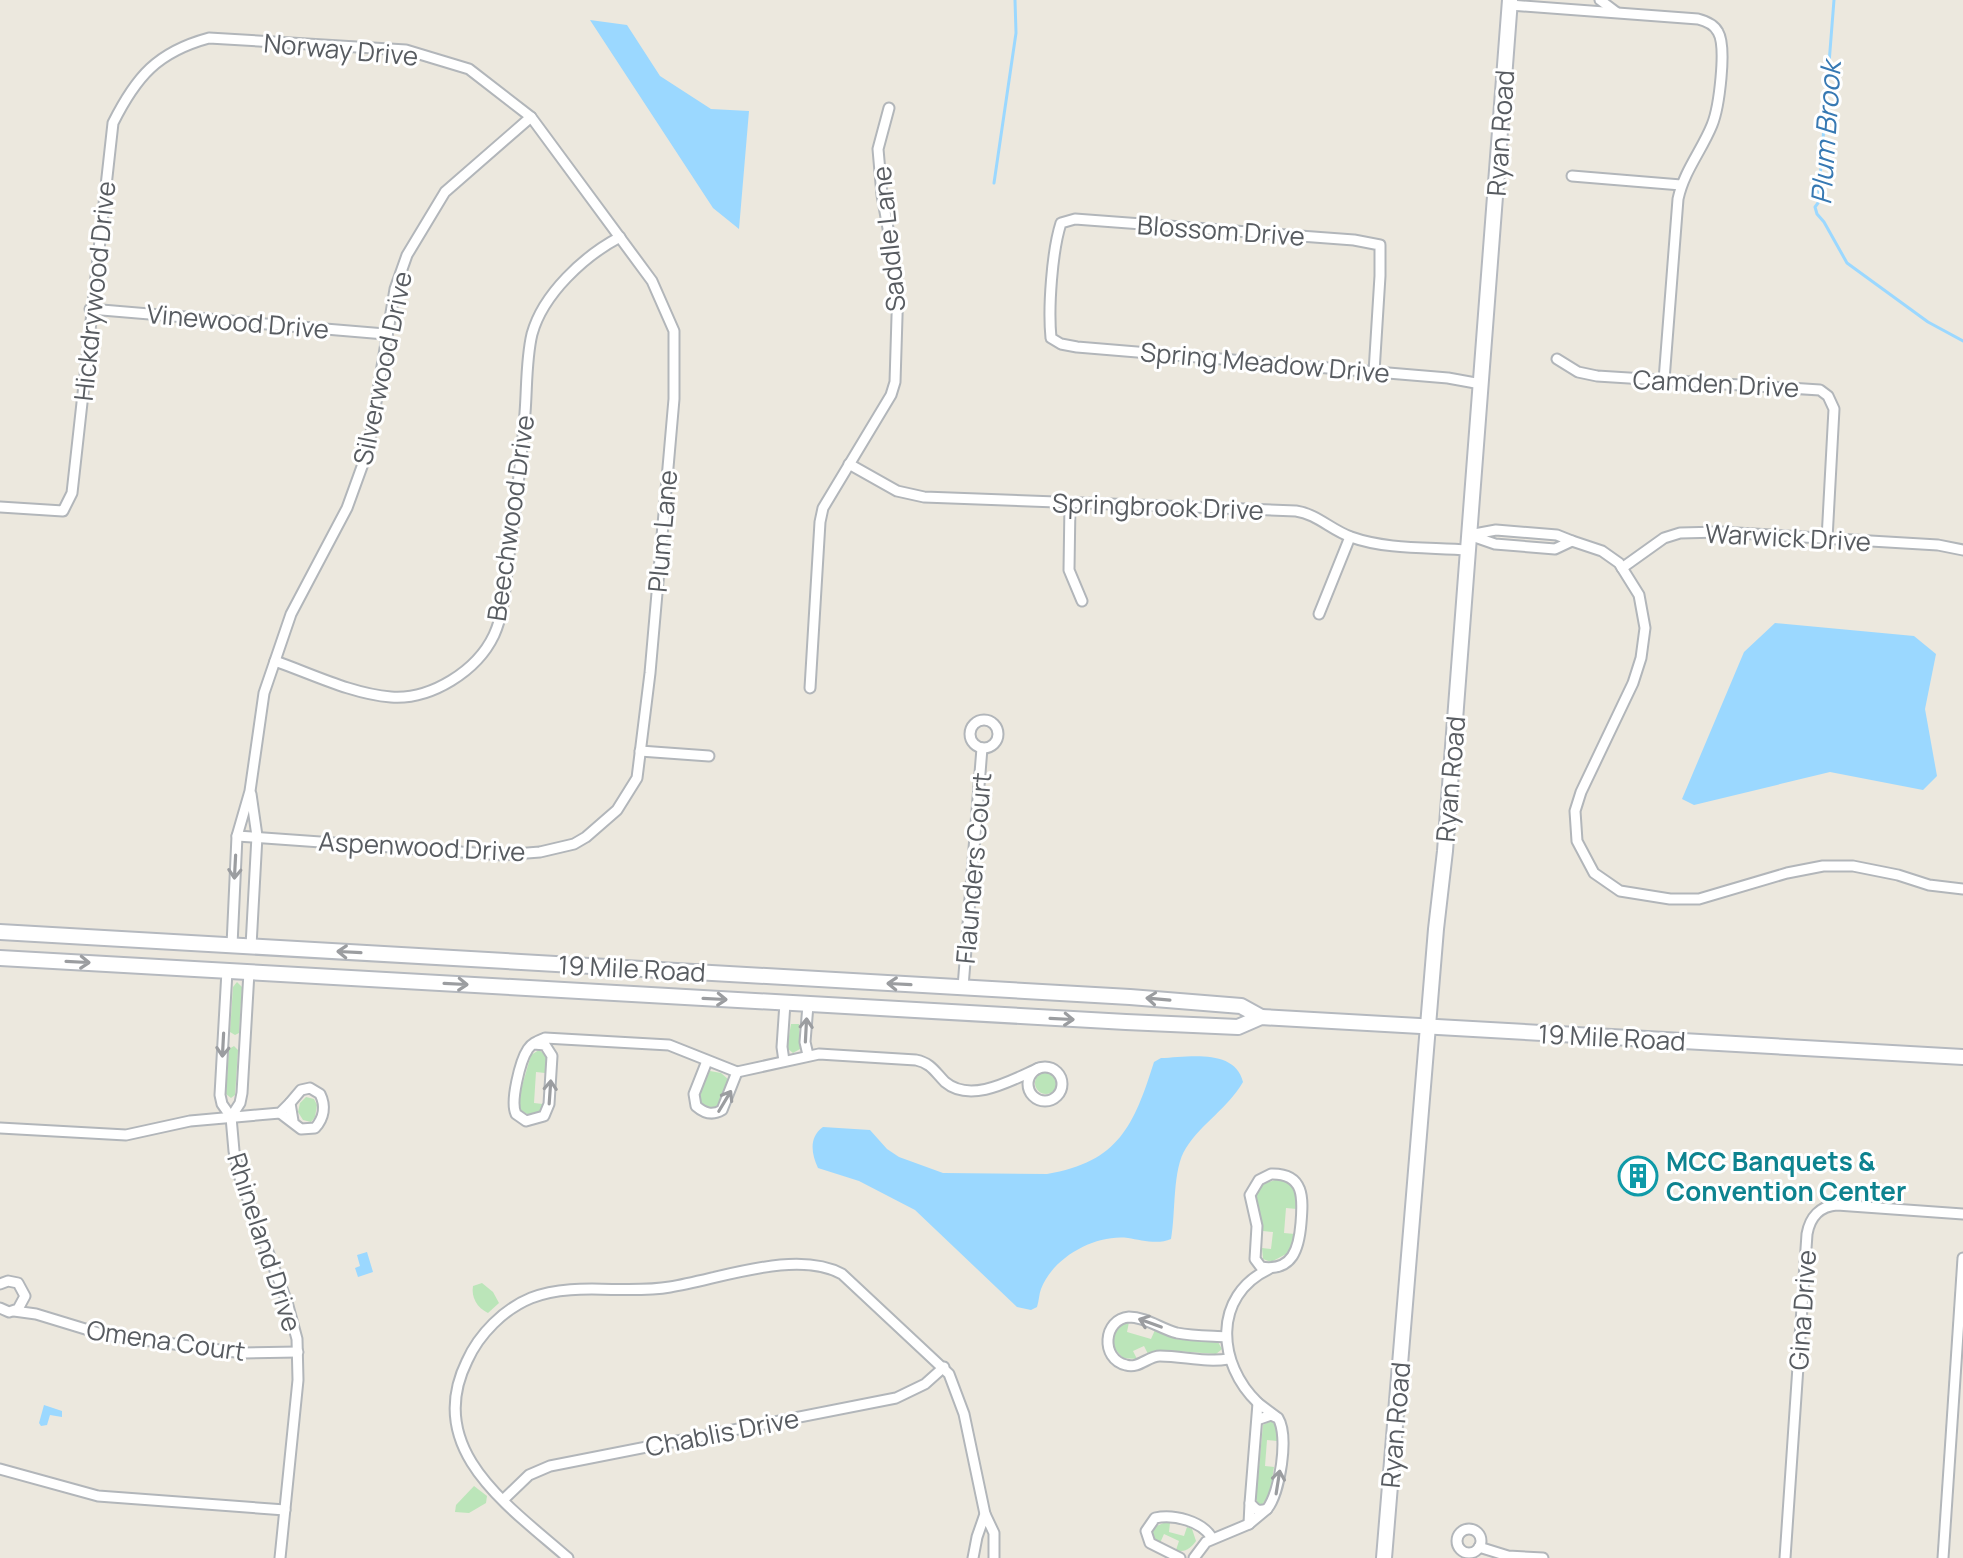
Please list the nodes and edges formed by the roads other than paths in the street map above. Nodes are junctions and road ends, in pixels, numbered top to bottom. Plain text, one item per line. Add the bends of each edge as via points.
1 (1600, 0) edge
2 (1510, 2) edge
3 (1616, 12) junction
4 (141, 78) joint
5 (889, 108) dead end
6 (531, 117) junction
7 (1572, 176) dead end
8 (1681, 185) junction
9 (620, 237) junction
10 (90, 309) junction
11 (385, 334) junction
12 (1051, 338) joint
13 (1557, 359) dead end
14 (1374, 372) junction
15 (1664, 380) junction
16 (1481, 384) junction
17 (849, 464) junction
18 (1070, 503) junction
19 (0, 507) edge
20 (1350, 537) junction
21 (1827, 539) junction
22 (1468, 542) junction
23 (1963, 550) edge
24 (1622, 568) junction
25 (1082, 601) dead end
26 (1319, 614) dead end
27 (275, 661) junction
28 (810, 688) dead end
29 (982, 748) dead end
30 (640, 751) junction
31 (709, 756) dead end
32 (250, 791) junction
33 (600, 826) joint
34 (237, 836) junction
35 (257, 836) junction
36 (1963, 889) edge
37 (0, 932) edge
38 (182, 942) junction
39 (232, 945) junction
40 (251, 946) junction
41 (388, 954) junction
42 (0, 958) edge
43 (171, 967) junction
44 (227, 971) junction
45 (249, 972) junction
46 (790, 977) junction
47 (378, 979) junction
48 (963, 987) junction
49 (1012, 990) junction
50 (782, 1003) junction
51 (1209, 1003) junction
52 (808, 1005) junction
53 (999, 1015) junction
54 (1261, 1017) junction
55 (1201, 1026) junction
56 (1427, 1027) junction
57 (554, 1039) junction
58 (534, 1044) junction
59 (808, 1055) junction
60 (552, 1056) junction
61 (1963, 1057) edge
62 (707, 1061) junction
63 (784, 1061) junction
64 (1039, 1068) junction
65 (737, 1072) junction
66 (1013, 1079) junction
67 (1029, 1086) junction
68 (290, 1103) junction
69 (280, 1113) junction
70 (231, 1117) junction
71 (293, 1121) junction
72 (0, 1128) edge
73 (1963, 1214) edge
74 (1963, 1258) edge
75 (1255, 1259) junction
76 (1270, 1268) junction
77 (1253, 1278) junction
78 (0, 1284) edge
79 (25, 1296) junction
80 (0, 1308) edge
81 (14, 1311) junction
82 (36, 1314) junction
83 (1226, 1337) junction
84 (298, 1352) junction
85 (1228, 1359) junction
86 (944, 1367) junction
87 (1258, 1403) junction
88 (1278, 1418) junction
89 (1257, 1420) junction
90 (0, 1469) edge
91 (503, 1500) junction
92 (1250, 1503) junction
93 (1267, 1509) junction
94 (285, 1510) junction
95 (985, 1514) junction
96 (1249, 1524) junction
97 (1212, 1538) junction
98 (1479, 1547) dead end
99 (280, 1558) edge
100 (568, 1558) edge
101 (973, 1558) edge
102 (994, 1558) edge
103 (1180, 1558) edge
104 (1194, 1558) edge
105 (1384, 1558) edge
106 (1543, 1558) edge
107 (1785, 1558) edge
108 (1943, 1558) edge

1 - 3 street
2 - 3 street
2 - 16 main road, Ryan Road
3 - 8 street via 1698,19 1719,33 1715,116
4 - 6 street, Norway Drive via 157,60 209,38 406,50 469,69
4 - 10 street, Hickdrywood Drive via 113,123
5 - 17 street, Saddle Lane via 878,149 898,284 895,382
6 - 9 street, Norway Drive
6 - 11 street, Silverwood Drive via 445,192 407,255
7 - 8 street
8 - 15 street
9 - 27 street, Beechwood Drive via 563,282 532,335 519,490 501,615 474,664 442,686 391,697
9 - 30 street, Plum Lane via 652,281 674,331 674,399
10 - 11 street, Vinewood Drive
10 - 19 street, Hickdrywood Drive via 72,493 63,511
11 - 27 street, Silverwood Drive via 368,450 347,508 291,614
12 - 14 street, Spring Meadow Drive via 1077,347
12 - 14 street, Blossom Drive via 1061,223 1075,219 1354,240 1380,245
13 - 15 street, Camden Drive via 1588,374
14 - 16 street, Spring Meadow Drive
15 - 21 street, Camden Drive via 1811,388 1828,396 1834,409
16 - 22 main road, Ryan Road
17 - 18 street, Springbrook Drive via 897,491 924,497
17 - 28 street, Saddle Lane via 820,522
18 - 20 street, Springbrook Drive via 1296,511
18 - 25 street via 1069,570
20 - 22 street, Springbrook Drive via 1382,543
20 - 26 street
21 - 23 street, Warwick Drive
21 - 24 street, Warwick Drive via 1680,533
22 - 24 street, Springbrook Drive via 1555,549 1572,541 1602,551
22 - 56 main road, Ryan Road
24 - 36 street via 1639,595 1644,641 1633,683 1575,811 1577,841 1592,870 1620,891 1670,899 1699,899 1823,866 1866,868
27 - 32 street, Silverwood Drive via 264,693
29 - 48 street, Flaunders Court
30 - 31 street
30 - 33 street, Plum Lane via 637,778
32 - 34 street, Silverwood Drive
32 - 35 street, Silverwood Drive
33 - 35 street, Aspenwood Drive via 574,844 503,855
34 - 35 street, Aspenwood Drive
34 -> 39 street, Silverwood Drive
35 - 40 street, Silverwood Drive
37 - 38 main road, 19 Mile Road
38 - 39 main road, 19 Mile Road
38 - 43 main road via 169,951
39 - 40 main road, 19 Mile Road
41 -> 40 main road, 19 Mile Road
41 - 46 main road, 19 Mile Road
41 - 47 main road via 389,971
42 -> 43 main road, 19 Mile Road
43 - 44 main road, 19 Mile Road
44 - 45 main road, 19 Mile Road
44 -> 70 street, Rhineland Drive via 220,1095
45 - 47 main road, 19 Mile Road
45 - 70 street, Rhineland Drive via 242,1093
48 -> 46 main road, 19 Mile Road
46 - 50 main road via 777,985
47 -> 50 main road, 19 Mile Road
48 - 49 main road, 19 Mile Road
51 -> 49 main road, 19 Mile Road
49 - 53 main road via 1012,1007
50 - 52 main road, 19 Mile Road
50 - 63 street
51 - 54 main road, 19 Mile Road via 1241,1006
51 - 55 main road via 1211,1016
52 - 53 main road, 19 Mile Road
59 -> 52 street
53 -> 55 main road, 19 Mile Road
54 - 55 main road, 19 Mile Road via 1238,1027
54 - 56 main road, 19 Mile Road
56 - 61 main road, 19 Mile Road
56 - 105 main road, Ryan Road
57 - 58 street
57 - 60 street
57 - 62 street via 669,1045
58 - 60 street via 545,1045
58 -> 60 street via 526,1053 512,1104 526,1121 539,1120 548,1111
59 - 63 street
59 - 66 street via 916,1060 931,1065 963,1092
62 - 65 street
62 -> 65 street via 694,1094 696,1106 705,1113 722,1110
63 - 65 street
64 - 66 street
64 - 67 street
64 - 67 street via 1058,1073 1061,1089 1054,1098 1043,1100
66 - 67 street
68 - 69 street
68 - 71 street
68 - 71 street via 310,1088 323,1101 315,1128 301,1129
69 - 70 street
69 - 71 street
70 - 72 street via 126,1135
70 - 84 street, Rhineland Drive via 236,1165 287,1302
73 - 107 street, Gina Drive via 1837,1205 1812,1219
74 - 108 street
75 - 76 street
75 - 76 street via 1252,1190 1264,1176 1285,1175 1302,1195 1299,1243 1293,1256
75 - 77 street
76 - 77 street
77 - 83 street via 1233,1307
78 - 79 street via 18,1283
79 - 81 street
79 - 82 street
80 - 81 street, Omena Court
81 - 82 street, Omena Court
82 - 84 street, Omena Court via 105,1335 243,1353
83 - 85 street
83 -> 85 street via 1180,1333 1126,1318 1110,1330 1108,1343 1113,1357 1126,1366 1159,1356
84 - 94 street, Rhineland Drive
85 - 87 street
86 - 91 street, Chablis Drive via 896,1398 550,1466 520,1482
86 - 91 street via 851,1280 813,1263 650,1290 547,1293 487,1329 459,1379 455,1409 460,1439 469,1461
86 - 95 street via 964,1414
87 - 88 street
87 - 89 street
88 - 89 street via 1266,1415
93 -> 88 street via 1278,1489 1284,1429
89 - 92 street
90 - 94 street via 98,1496
91 - 100 street
92 - 93 street via 1258,1511
92 - 96 street
93 - 96 street
94 - 99 street, Rhineland Drive
95 - 101 street
95 - 102 street via 994,1533
96 - 97 street
97 - 103 street via 1189,1522 1155,1518 1146,1531 1150,1543
97 - 104 street
98 - 106 street

